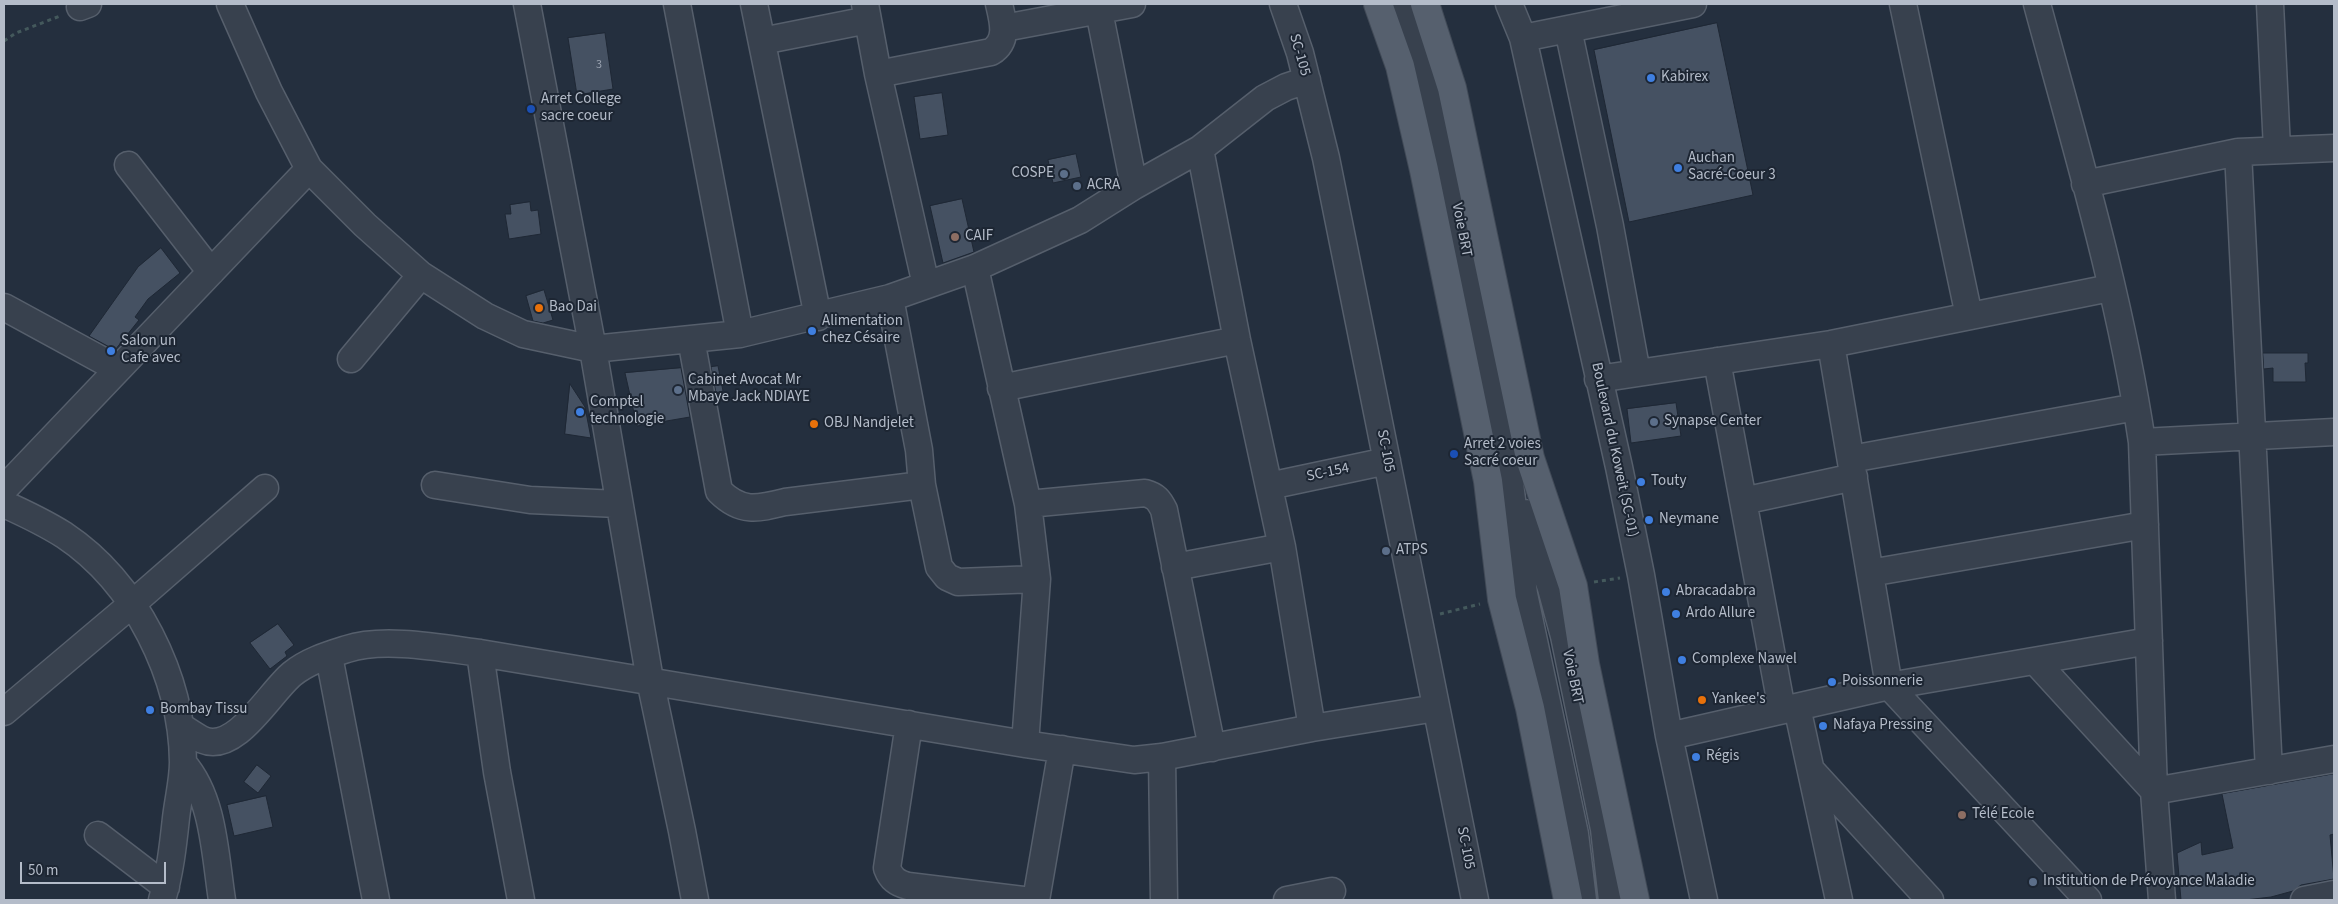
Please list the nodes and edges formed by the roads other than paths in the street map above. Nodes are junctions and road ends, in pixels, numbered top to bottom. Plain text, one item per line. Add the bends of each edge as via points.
1 (230, 4) edge
2 (527, 4) edge
3 (677, 4) edge
4 (754, 4) edge
5 (1132, 4) edge
6 (1283, 4) edge
7 (1378, 4) edge
8 (1401, 4) edge
9 (1425, 4) edge
10 (1509, 4) edge
11 (1693, 4) edge
12 (1903, 4) edge
13 (2037, 4) edge
14 (2270, 4) edge
15 (1099, 11) junction
16 (867, 12) edge
17 (1002, 16) edge
18 (1568, 29) junction
19 (1523, 38) junction
20 (762, 40) junction
21 (878, 74) junction
22 (1307, 80) junction
23 (2334, 148) edge
24 (1200, 149) junction
25 (2277, 149) junction
26 (2238, 152) junction
27 (128, 165) dead end
28 (309, 169) junction
29 (2085, 184) junction
30 (1134, 186) junction
31 (975, 268) junction
32 (211, 272) junction
33 (421, 275) junction
34 (926, 285) junction
35 (2110, 288) junction
36 (890, 298) junction
37 (4, 308) edge
38 (1969, 316) junction
39 (818, 317) junction
40 (740, 334) junction
41 (691, 339) junction
42 (1237, 340) junction
43 (1831, 344) junction
44 (593, 349) junction
45 (351, 359) dead end
46 (1717, 361) junction
47 (118, 369) junction
48 (1638, 373) junction
49 (1598, 379) junction
50 (1001, 388) junction
51 (2136, 407) junction
52 (2334, 432) edge
53 (2254, 436) junction
54 (2142, 442) junction
55 (1507, 460) junction
56 (1387, 461) junction
57 (1852, 468) junction
58 (435, 485) dead end
59 (922, 485) junction
60 (1269, 486) junction
61 (265, 488) dead end
62 (4, 489) edge
63 (1743, 501) junction
64 (4, 504) edge
65 (618, 504) junction
66 (1028, 504) junction
67 (2145, 525) junction
68 (1282, 547) junction
69 (1175, 567) junction
70 (1870, 573) junction
71 (1037, 578) junction
72 (132, 604) junction
73 (2149, 641) junction
74 (480, 653) junction
75 (328, 656) junction
76 (2035, 661) junction
77 (650, 680) junction
78 (1889, 686) junction
79 (1436, 708) junction
80 (1790, 708) junction
81 (4, 712) edge
82 (909, 724) junction
83 (180, 726) junction
84 (1312, 728) junction
85 (1669, 736) junction
86 (1025, 744) junction
87 (1212, 748) junction
88 (1062, 749) junction
89 (1162, 757) junction
90 (2334, 759) edge
91 (183, 763) junction
92 (1810, 770) junction
93 (2269, 771) junction
94 (2154, 791) junction
95 (98, 835) dead end
96 (1332, 891) dead end
97 (164, 894) edge
98 (2334, 894) edge
99 (222, 900) edge
100 (376, 900) edge
101 (521, 900) edge
102 (695, 900) edge
103 (1023, 900) edge
104 (1036, 900) edge
105 (1164, 900) edge
106 (1287, 900) edge
107 (1475, 900) edge
108 (1568, 900) edge
109 (1583, 900) edge
110 (1612, 900) edge
111 (1636, 900) edge
112 (1704, 900) edge
113 (1838, 900) edge
114 (1930, 900) edge
115 (2088, 900) edge
116 (2162, 900) edge
117 (2304, 900) edge

1 - 28 street
2 - 44 street
3 - 40 street
4 - 20 street
5 - 15 street
6 - 22 street, SC-105
7 - 108 main road via 1400,66 1424,170 1488,481 1502,599 1530,708
8 - 55 street, Voie BRT via 1428,82
9 - 111 main road via 1452,88 1530,458 1573,586 1585,664
10 - 19 street, Boulevard du Koweit (SC-01)
11 - 18 street
12 - 38 street
13 - 29 street
14 - 25 street
15 - 17 street
15 - 30 street
16 - 20 street
16 - 21 street
17 - 21 street via 1000,45 991,52
18 - 19 street
18 - 48 street
19 - 49 street, Boulevard du Koweit (SC-01)
20 - 39 street
21 - 34 street
22 - 24 street via 1265,98
22 - 56 street, SC-105 via 1326,158
23 - 25 street
24 - 30 street
24 - 42 street
25 - 26 street
26 - 29 street
26 - 53 street
27 - 32 street
28 - 32 street
28 - 33 street
29 - 35 street
30 - 31 street via 1080,220
31 - 34 street
31 - 50 street
32 - 47 street
33 - 44 street via 485,316 514,330
33 - 45 street
34 - 36 street
35 - 38 street
35 - 51 street
36 - 39 street
36 - 59 street via 919,450
37 - 47 street
38 - 43 street
39 - 40 street
40 - 41 street
41 - 44 street
41 - 59 street via 719,491 736,505 764,507
42 - 50 street
42 - 60 street
43 - 46 street
43 - 57 street
44 - 65 street
46 - 48 street
46 - 63 street
47 - 62 street
48 - 49 street
49 - 85 street, Boulevard du Koweit (SC-01) via 1640,575
50 - 66 street
51 - 54 street
51 - 57 street
52 - 53 street
53 - 54 street
53 - 93 street
54 - 67 street
55 - 109 street, Voie BRT via 1524,594 1575,834
55 - 110 street, Voie BRT via 1564,636 1604,829
56 - 60 street, SC-154
56 - 79 street, SC-105
57 - 63 street
57 - 70 street
58 - 65 street via 530,500
59 - 71 street via 938,567 947,576 958,582
60 - 68 street
61 - 72 street
63 - 80 street
64 - 72 street via 81,548
65 - 77 street
66 - 69 street via 1145,493 1152,495 1160,500 1164,510
66 - 71 street
67 - 70 street
67 - 73 street
68 - 69 street
68 - 84 street
69 - 87 street
70 - 78 street
71 - 86 street
72 - 81 street
72 - 83 street via 166,669
73 - 76 street
73 - 94 street
74 - 75 street via 376,644 360,645
74 - 77 street
74 - 101 street via 496,772
75 - 83 street via 307,664 292,675 229,738 218,742 204,740
75 - 100 street
76 - 78 street
76 - 94 street
77 - 82 street
77 - 102 street
78 - 80 street
78 - 115 street
79 - 84 street
79 - 107 street, SC-105
80 - 85 street
80 - 92 street
82 - 86 street
82 - 103 street via 887,868 892,879 908,886
83 - 91 street
84 - 87 street
85 - 112 street, Boulevard du Koweit (SC-01)
86 - 88 street
87 - 89 street
88 - 89 street via 1123,759
88 - 104 street
89 - 105 street
90 - 93 street
91 - 97 street
91 - 99 street via 201,790
92 - 113 street
92 - 114 street
93 - 94 street
94 - 116 street
95 - 97 street
96 - 106 street
98 - 117 street

